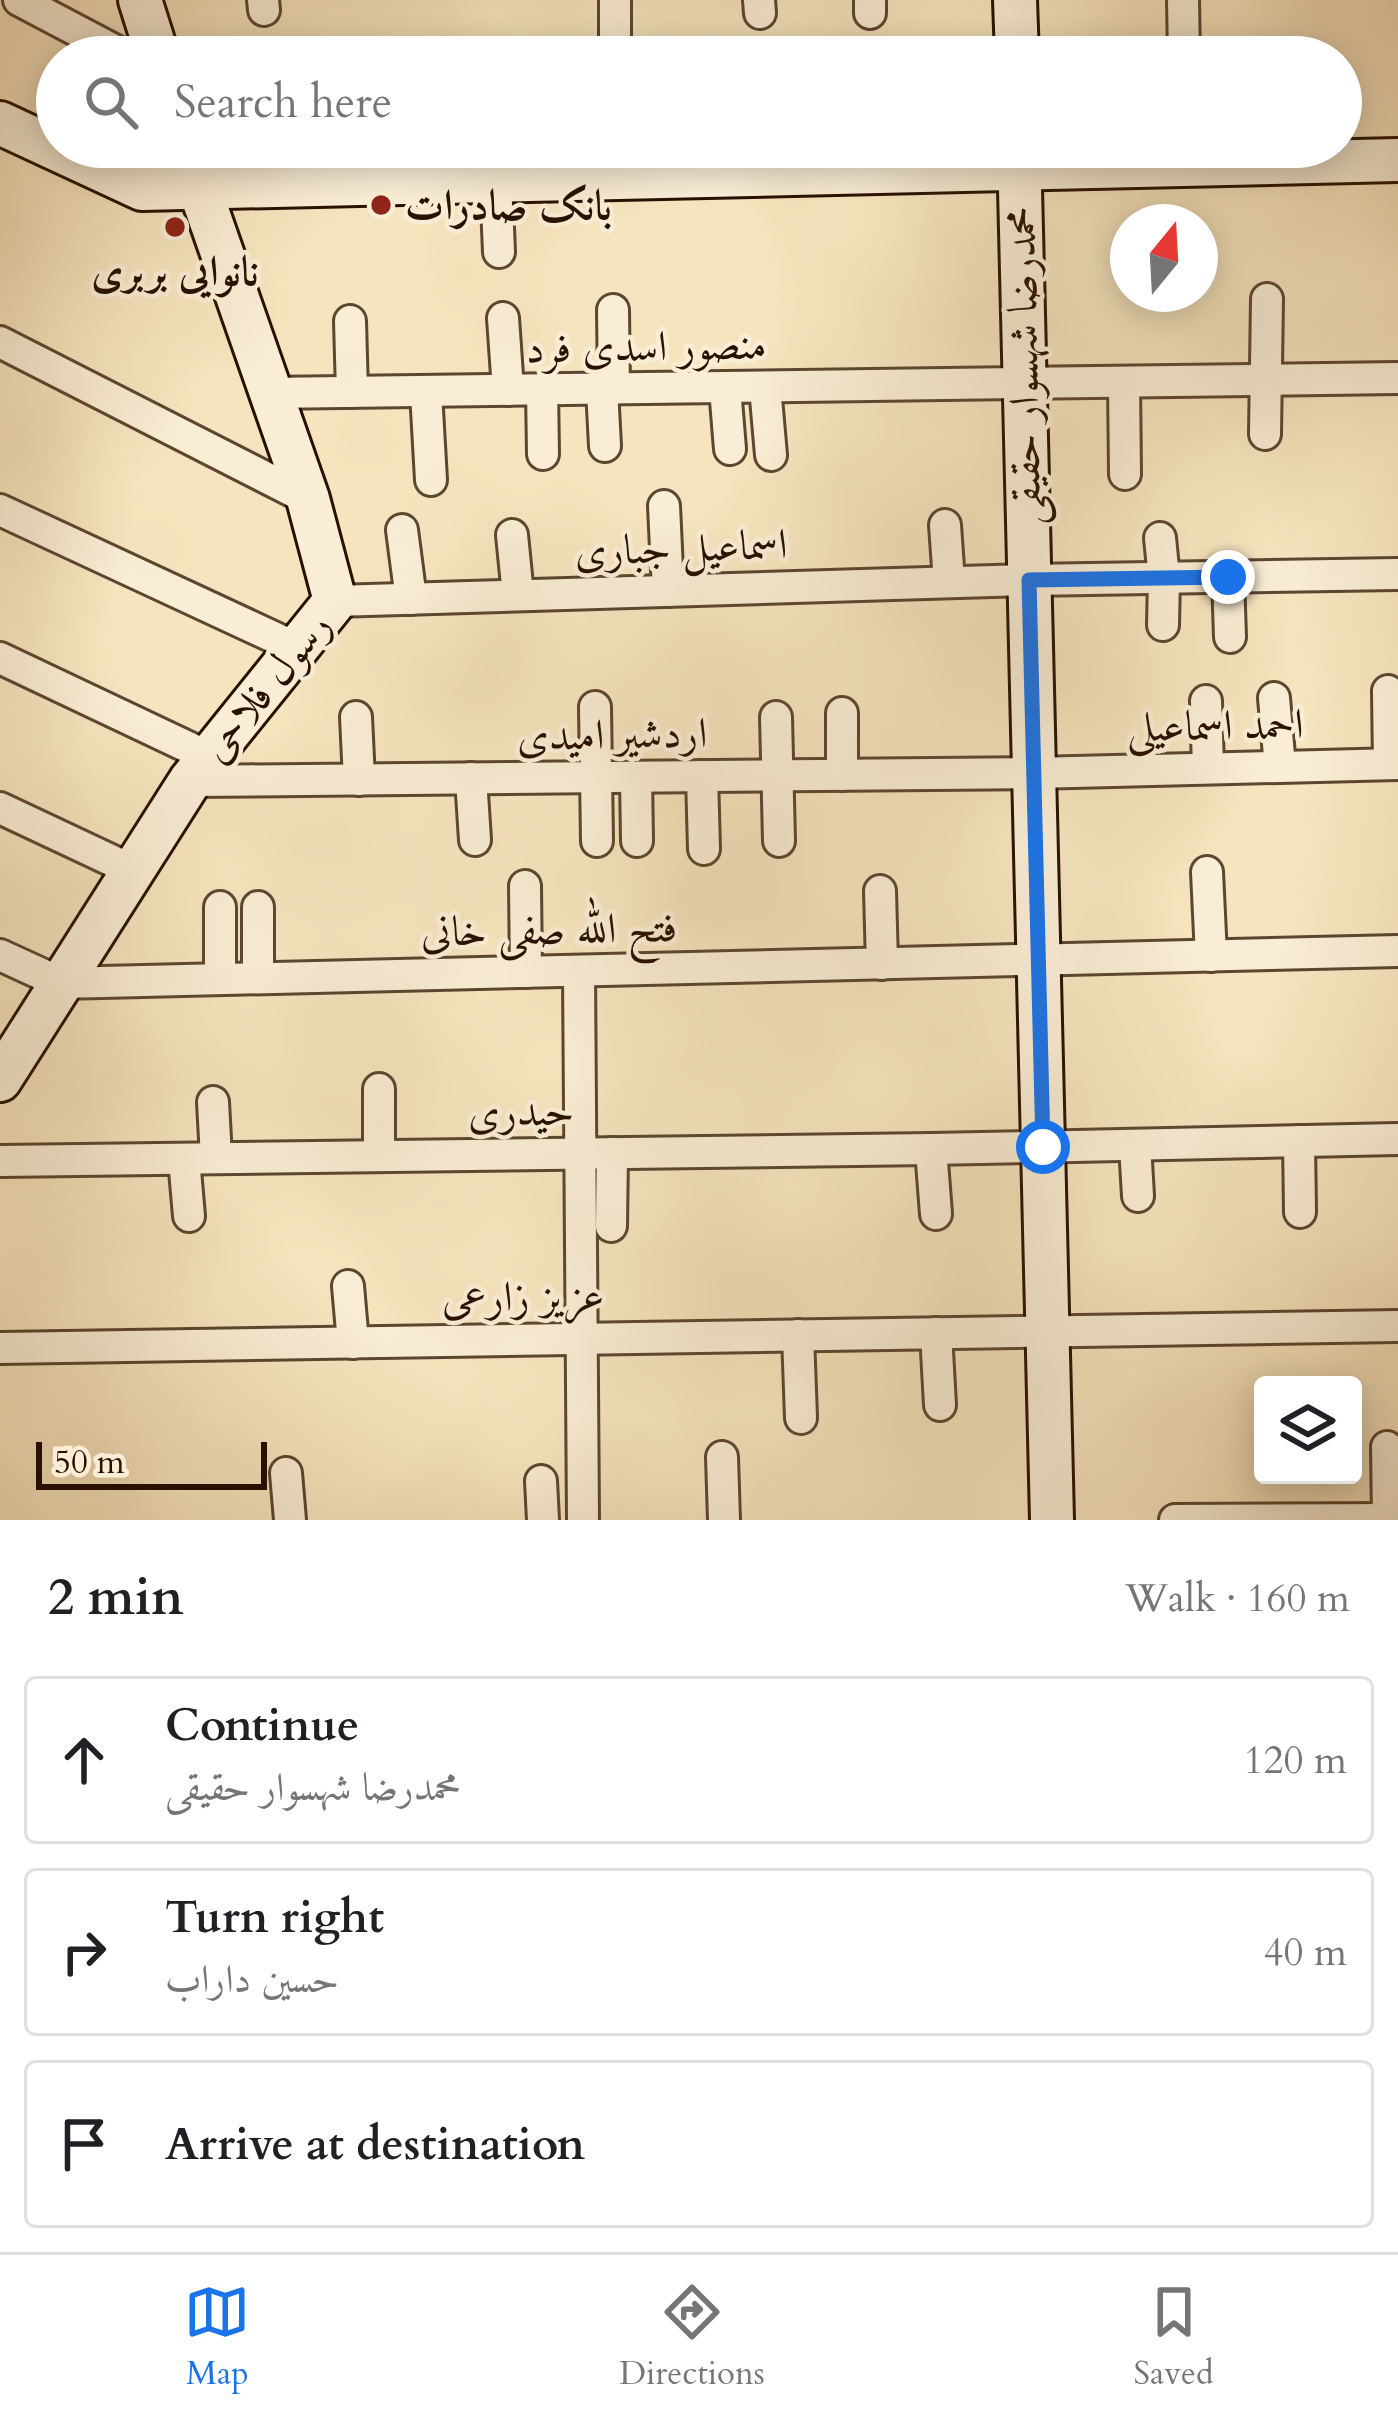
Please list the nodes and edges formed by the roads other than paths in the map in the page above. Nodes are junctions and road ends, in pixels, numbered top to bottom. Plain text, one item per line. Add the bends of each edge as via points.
1 (20, 0) edge
2 (140, 0) edge
3 (615, 0) edge
4 (1015, 0) edge
5 (1183, 0) edge
6 (88, 36) edge
7 (151, 36) edge
8 (615, 36) edge
9 (1016, 36) edge
10 (1184, 36) edge
11 (0, 123) edge
12 (36, 140) edge
13 (1362, 160) edge
14 (1398, 160) edge
15 (97, 168) edge
16 (192, 168) edge
17 (291, 168) edge
18 (493, 168) edge
19 (1019, 168) edge
20 (198, 188) junction
21 (499, 252) dead end
22 (1267, 298) dead end
23 (613, 310) dead end
24 (503, 318) dead end
25 (350, 321) dead end
26 (0, 342) edge
27 (1398, 378) edge
28 (1266, 380) junction
29 (1124, 382) junction
30 (1024, 384) junction
31 (765, 387) junction
32 (725, 388) junction
33 (608, 389) junction
34 (508, 390) junction
35 (542, 390) junction
36 (352, 392) junction
37 (426, 392) junction
38 (269, 393) junction
39 (1265, 434) dead end
40 (605, 446) dead end
41 (730, 449) dead end
42 (543, 454) dead end
43 (771, 455) dead end
44 (1125, 474) dead end
45 (431, 480) dead end
46 (308, 499) junction
47 (664, 506) dead end
48 (0, 510) edge
49 (945, 525) dead end
50 (402, 530) dead end
51 (512, 535) dead end
52 (1160, 538) dead end
53 (1398, 574) edge
54 (1228, 577) junction
55 (1164, 578) junction
56 (1029, 580) junction
57 (949, 582) junction
58 (668, 591) junction
59 (518, 595) junction
60 (411, 599) junction
61 (335, 601) junction
62 (1163, 625) dead end
63 (1230, 637) dead end
64 (297, 648) junction
65 (0, 658) edge
66 (1388, 691) dead end
67 (1274, 698) dead end
68 (1206, 700) dead end
69 (595, 706) dead end
70 (842, 713) dead end
71 (356, 717) dead end
72 (776, 717) dead end
73 (1393, 764) edge
74 (1280, 767) junction
75 (1208, 768) junction
76 (200, 770) junction
77 (1034, 773) junction
78 (842, 775) junction
79 (702, 776) junction
80 (777, 776) junction
81 (595, 777) junction
82 (636, 777) junction
83 (471, 778) junction
84 (359, 780) junction
85 (0, 808) edge
86 (475, 840) dead end
87 (597, 841) dead end
88 (637, 841) dead end
89 (779, 841) dead end
90 (704, 849) dead end
91 (134, 871) junction
92 (1208, 872) dead end
93 (524, 886) dead end
94 (880, 891) dead end
95 (259, 907) dead end
96 (220, 908) dead end
97 (1398, 951) edge
98 (0, 955) edge
99 (1211, 956) junction
100 (1039, 961) junction
101 (881, 964) junction
102 (579, 971) junction
103 (526, 972) junction
104 (258, 978) junction
105 (220, 980) junction
106 (61, 983) junction
107 (0, 1080) edge
108 (379, 1089) dead end
109 (213, 1102) dead end
110 (1398, 1139) edge
111 (1299, 1141) junction
112 (1136, 1145) junction
113 (1043, 1147) junction
114 (931, 1149) junction
115 (580, 1153) junction
116 (612, 1153) junction
117 (379, 1156) junction
118 (216, 1158) junction
119 (184, 1159) junction
120 (0, 1161) edge
121 (1138, 1196) dead end
122 (1300, 1212) dead end
123 (936, 1214) dead end
124 (189, 1216) dead end
125 (611, 1226) dead end
126 (348, 1286) dead end
127 (1398, 1326) edge
128 (1048, 1330) junction
129 (935, 1333) junction
130 (798, 1335) junction
131 (582, 1338) junction
132 (353, 1342) junction
133 (0, 1348) edge
134 (940, 1405) dead end
135 (801, 1418) dead end
136 (1387, 1447) dead end
137 (722, 1457) dead end
138 (286, 1473) dead end
139 (541, 1481) dead end
140 (1388, 1519) edge
141 (1398, 1519) edge
142 (290, 1520) edge
143 (543, 1520) edge
144 (583, 1520) edge
145 (724, 1520) edge
146 (1052, 1520) edge
147 (1175, 1520) edge

1 - 6 street
2 - 7 main road
3 - 8 street
4 - 9 main road
5 - 10 street
11 - 12 main road
13 - 14 main road
15 - 20 main road via 142,189
16 - 20 main road, رسول فلاحی
17 - 20 main road
18 - 21 street
19 - 30 main road, محمدرضا شهسوار حقیقی
20 - 38 main road, رسول فلاحی
22 - 28 street
23 - 33 street
24 - 34 street
25 - 36 street
26 - 46 street
27 - 28 street, منصور اسدی فرد
28 - 29 street, منصور اسدی فرد
28 - 39 street
29 - 30 street, منصور اسدی فرد
29 - 44 street
30 - 31 street, منصور اسدی فرد
30 - 56 main road, محمدرضا شهسوار حقیقی
31 - 32 street, منصور اسدی فرد
31 - 43 street
32 - 33 street, منصور اسدی فرد
32 - 41 street
33 - 35 street, منصور اسدی فرد
33 - 40 street
34 - 35 street, منصور اسدی فرد
34 - 37 street, منصور اسدی فرد
35 - 42 street
36 - 37 street, منصور اسدی فرد
36 - 38 street, منصور اسدی فرد
37 - 45 street
38 - 46 main road, رسول فلاحی
46 - 61 main road, رسول فلاحی
47 - 58 street
48 - 64 street
49 - 57 street
50 - 60 street
51 - 59 street
52 - 55 street
53 - 54 street, اسماعیل جباری
54 - 55 street, اسماعیل جباری
54 - 63 street
55 - 56 street, اسماعیل جباری
55 - 62 street
56 - 57 street, اسماعیل جباری
56 - 77 main road, محمدرضا شهسوار حقیقی
57 - 58 street, اسماعیل جباری
58 - 59 street, اسماعیل جباری
59 - 60 street, اسماعیل جباری
60 - 61 street, اسماعیل جباری
61 - 64 main road, رسول فلاحی
64 - 76 main road, رسول فلاحی
65 - 76 street
66 - 73 street
67 - 74 street
68 - 75 street
69 - 81 street
70 - 78 street
71 - 84 street
72 - 80 street
73 - 74 street, احمد اسماعیلی
74 - 75 street, احمد اسماعیلی
75 - 77 street, احمد اسماعیلی
76 - 84 street, اردشیر امیدی
76 - 91 main road, رسول فلاحی
77 - 78 street, اردشیر امیدی
77 - 100 main road, محمدرضا شهسوار حقیقی
78 - 80 street, اردشیر امیدی
79 - 80 street, اردشیر امیدی
79 - 82 street, اردشیر امیدی
79 - 90 street
80 - 89 street
81 - 82 street, اردشیر امیدی
81 - 83 street, اردشیر امیدی
81 - 87 street
82 - 88 street
83 - 84 street, اردشیر امیدی
83 - 86 street
85 - 91 street
91 - 106 main road, رسول فلاحی
92 - 99 street
93 - 103 street
94 - 101 street
95 - 104 street
96 - 105 street
97 - 99 street, فتح الله صفی خانی
98 - 106 street
99 - 100 street, فتح الله صفی خانی
100 - 101 street, فتح الله صفی خانی
100 - 113 main road, محمدرضا شهسوار حقیقی
101 - 102 street, فتح الله صفی خانی
102 - 103 street, فتح الله صفی خانی
102 - 115 street
103 - 104 street, فتح الله صفی خانی
104 - 105 street, فتح الله صفی خانی
105 - 106 street, فتح الله صفی خانی
106 - 107 main road, رسول فلاحی
108 - 117 street
109 - 118 street
110 - 111 street, حیدری
111 - 112 street, حیدری
111 - 122 street
112 - 113 street, حیدری
112 - 121 street
113 - 114 street, حیدری
113 - 128 main road, محمدرضا شهسوار حقیقی
114 - 116 street, حیدری
114 - 123 street
115 - 116 street, حیدری
115 - 117 street, حیدری
115 - 131 street
116 - 125 street
117 - 118 street, حیدری
118 - 119 street, حیدری
119 - 120 street, حیدری
119 - 124 street
126 - 132 street
127 - 128 street, عزیز زارعی
128 - 129 street, عزیز زارعی
128 - 146 main road, محمدرضا شهسوار حقیقی
129 - 130 street, عزیز زارعی
129 - 134 street
130 - 131 street, عزیز زارعی
130 - 135 street
131 - 132 street, عزیز زارعی
131 - 144 street
132 - 133 street, عزیز زارعی
136 - 140 street
137 - 145 street
138 - 142 street
139 - 143 street
140 - 141 street
140 - 147 street

